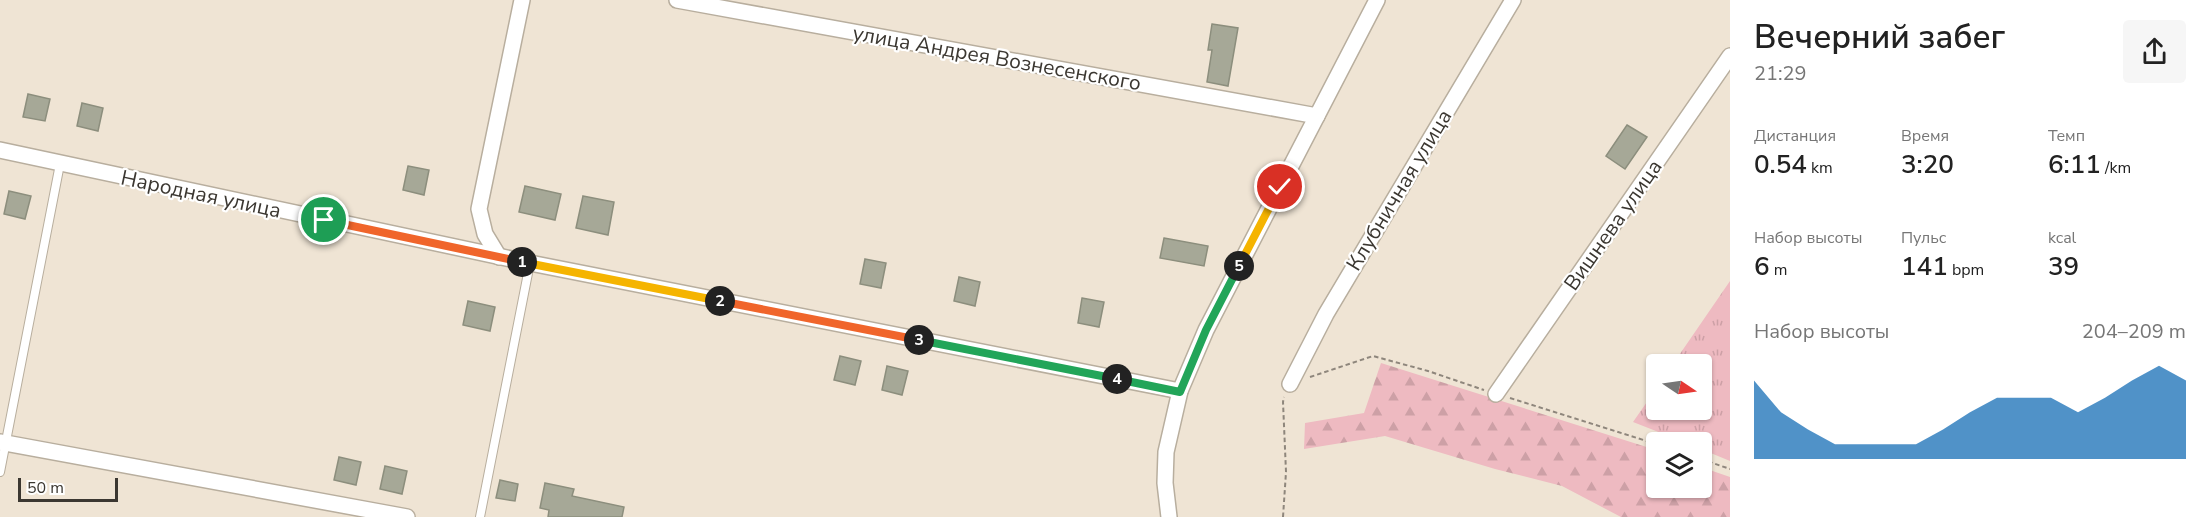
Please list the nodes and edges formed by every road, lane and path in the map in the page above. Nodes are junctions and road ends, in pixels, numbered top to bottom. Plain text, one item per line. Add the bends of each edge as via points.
1 (522, 0) edge
2 (677, 0) edge
3 (1377, 0) edge
4 (1513, 0) edge
5 (1730, 56) edge
6 (1317, 116) junction
7 (0, 150) edge
8 (60, 164) junction
9 (499, 257) junction
10 (530, 263) junction
11 (1290, 384) junction
12 (1180, 392) junction
13 (1496, 394) junction
14 (1646, 441) edge
15 (3, 443) edge
16 (1712, 463) edge
17 (1730, 469) edge
18 (0, 472) edge
19 (407, 517) edge
20 (480, 517) edge
21 (1169, 517) edge
22 (1283, 517) edge

1 - 9 street via 479,209 485,234
2 - 6 street, улица Андрея Вознесенского
3 - 6 street
4 - 11 street, Клубничная улица via 1332,304
5 - 13 street, Вишнева улица
6 - 12 street via 1206,330
7 - 8 street, Народная улица
8 - 9 street, Народная улица
8 - 15 lane
9 - 10 street, Народная улица
10 - 12 street, Народная улица
10 - 20 lane
11 - 13 path via 1373,356
11 - 22 path via 1283,402
12 - 21 street via 1166,452
13 - 14 path
15 - 18 lane
15 - 19 street
16 - 17 path

